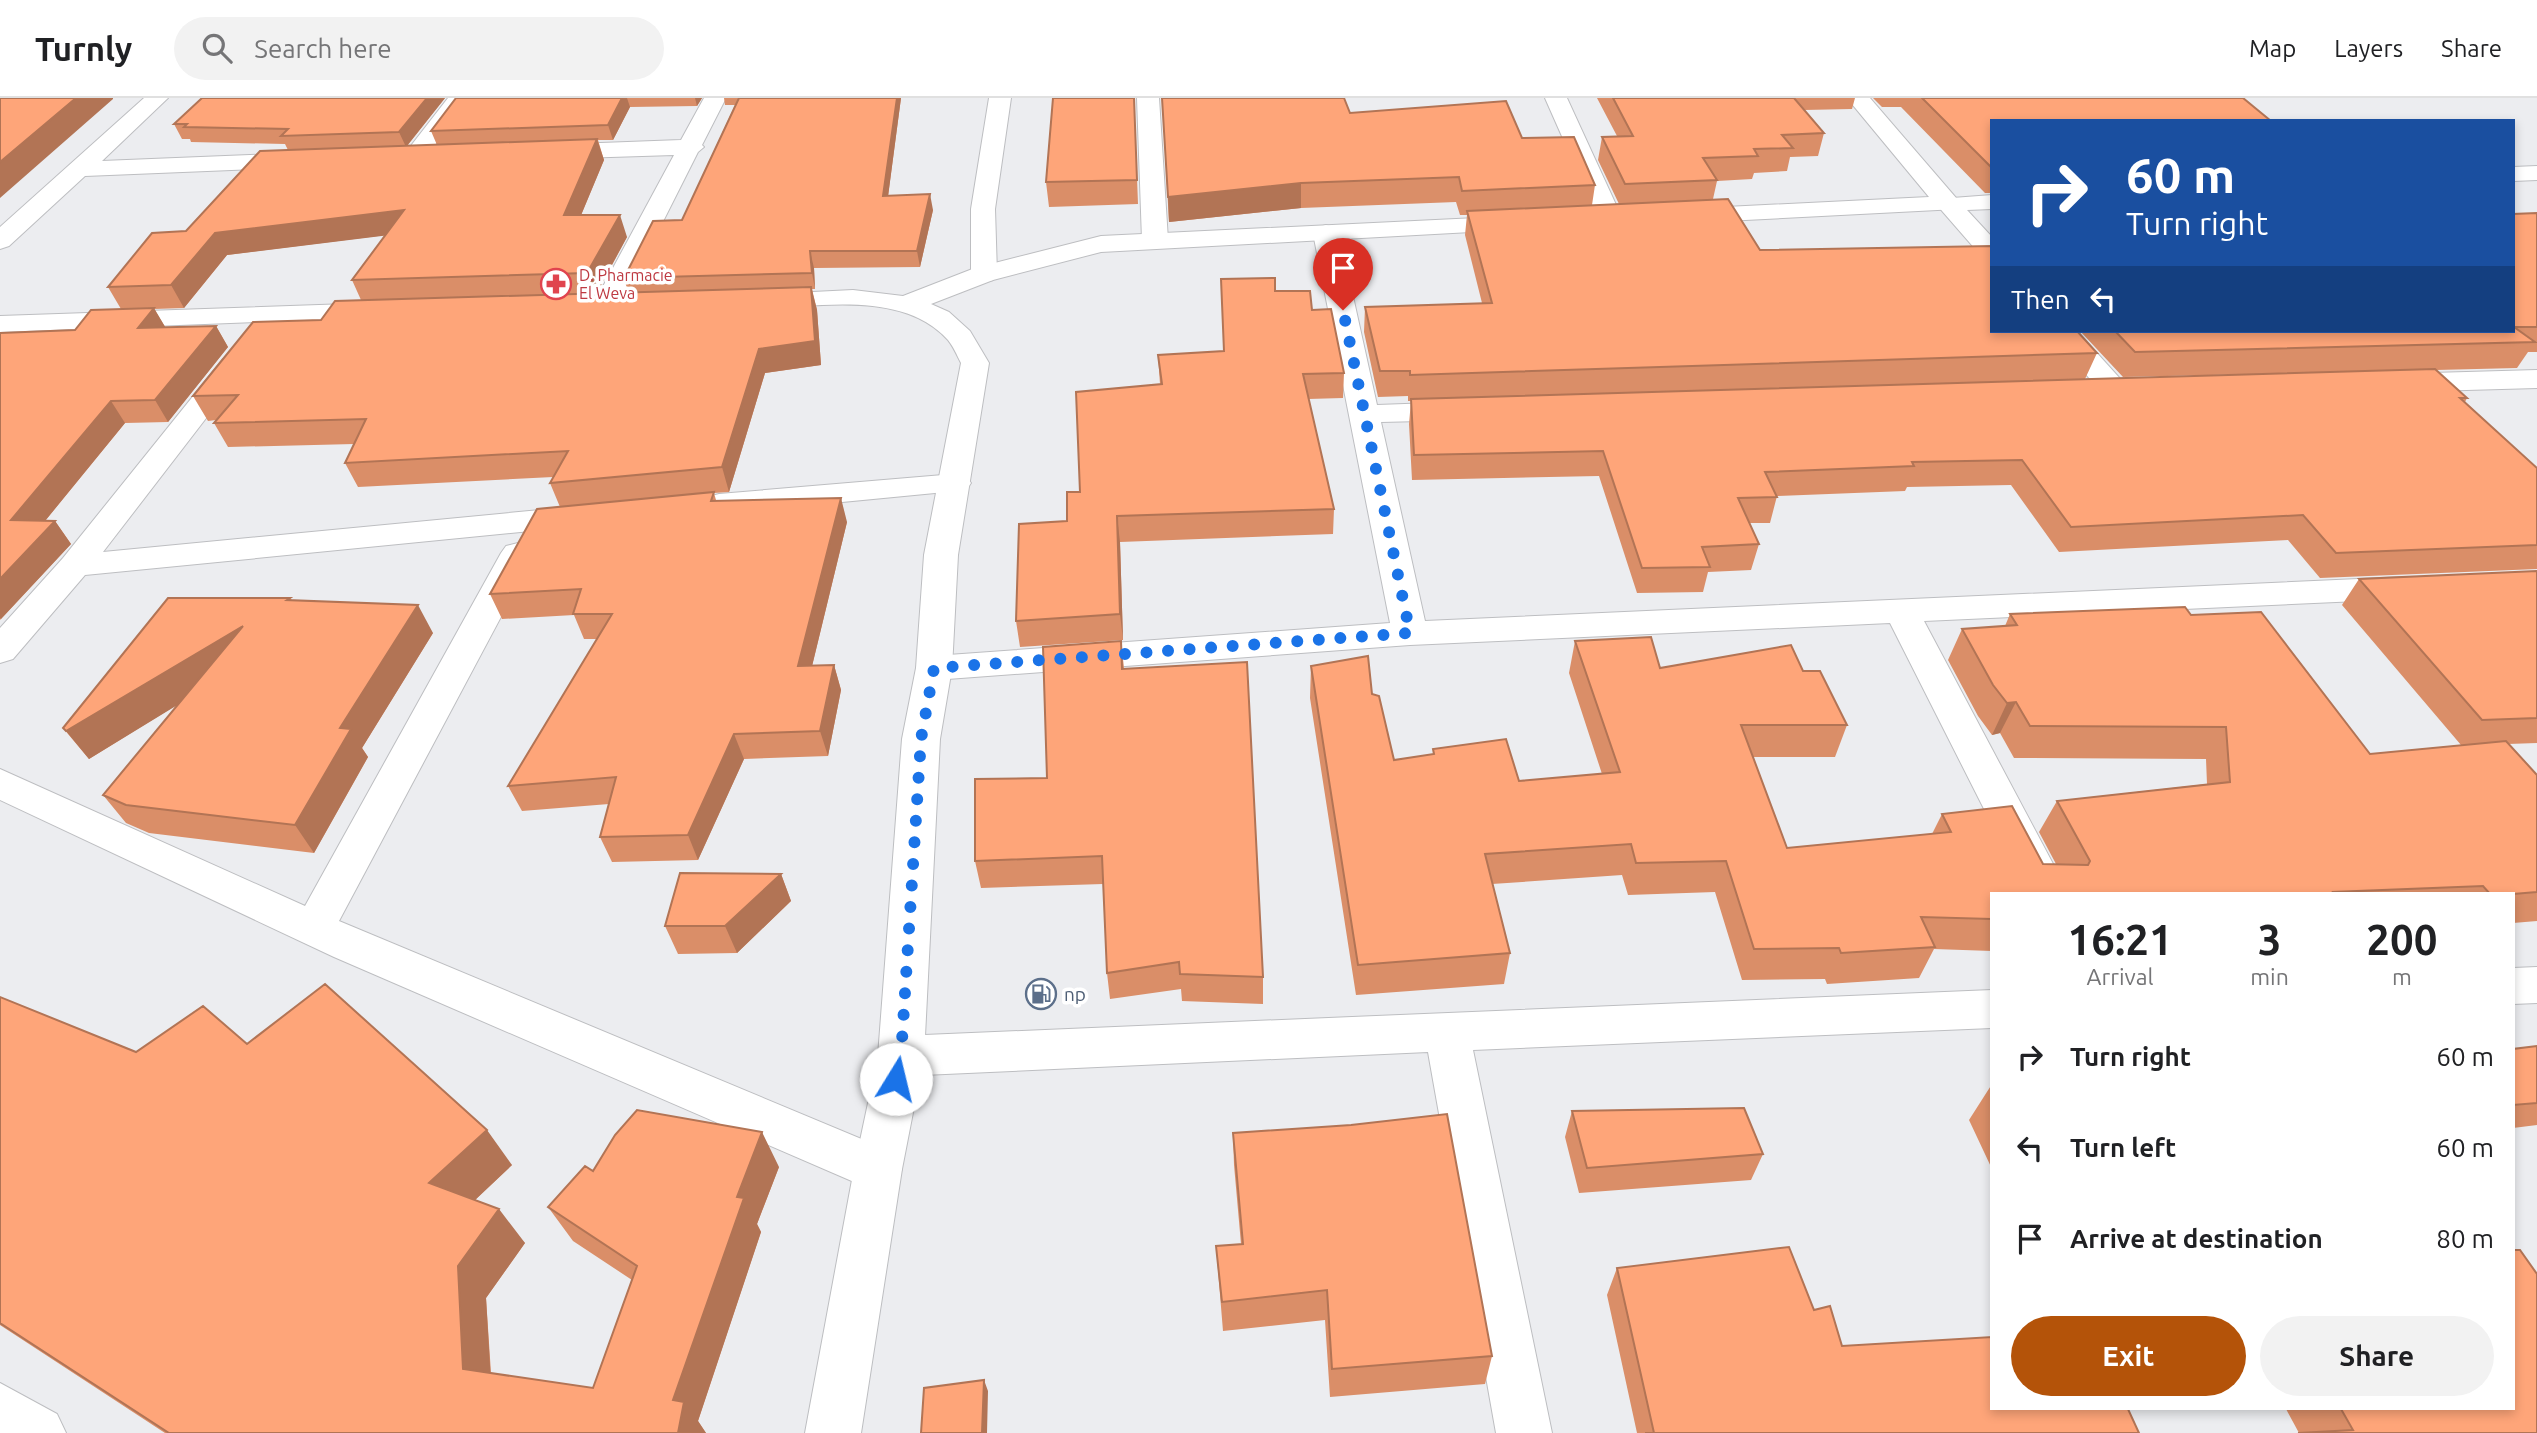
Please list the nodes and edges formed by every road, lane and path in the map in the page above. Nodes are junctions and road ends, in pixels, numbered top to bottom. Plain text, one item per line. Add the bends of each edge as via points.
1 (158, 98) edge
2 (459, 98) edge
3 (715, 98) edge
4 (1000, 98) edge
5 (1011, 98) edge
6 (1148, 98) edge
7 (1556, 98) edge
8 (1858, 98) edge
9 (692, 147) junction
10 (526, 152) edge
11 (443, 155) edge
12 (415, 156) junction
13 (389, 157) edge
14 (324, 160) edge
15 (79, 169) junction
16 (2537, 173) edge
17 (2515, 174) edge
18 (1990, 202) edge
19 (1948, 204) junction
20 (1665, 217) edge
21 (1637, 219) edge
22 (1611, 220) junction
23 (1583, 221) edge
24 (1543, 223) edge
25 (1326, 233) junction
26 (1155, 240) junction
27 (0, 241) edge
28 (1990, 251) edge
29 (984, 274) junction
30 (733, 302) edge
31 (635, 304) edge
32 (907, 304) junction
33 (607, 305) junction
34 (580, 306) edge
35 (404, 310) edge
36 (273, 314) junction
37 (0, 324) edge
38 (2064, 333) edge
39 (2372, 383) edge
40 (2532, 384) edge
41 (2072, 390) edge
42 (1488, 410) edge
43 (1365, 414) junction
44 (955, 483) junction
45 (685, 507) edge
46 (617, 513) edge
47 (536, 520) junction
48 (75, 565) junction
49 (2440, 586) edge
50 (1900, 609) junction
51 (1410, 633) junction
52 (0, 651) edge
53 (934, 668) junction
54 (0, 783) edge
55 (2047, 892) edge
56 (314, 929) junction
57 (2537, 985) edge
58 (2515, 986) edge
59 (1990, 1009) edge
60 (1447, 1032) junction
61 (901, 1056) junction
62 (878, 1169) junction
63 (0, 1410) edge
64 (38, 1433) edge
65 (834, 1433) edge
66 (1524, 1433) edge

1 - 15 street
2 - 12 street
3 - 9 street
4 - 5 street
4 - 29 street via 983,209
6 - 26 street
7 - 22 street
8 - 19 street
9 - 10 street
9 - 33 street
11 - 12 street
12 - 13 street
14 - 15 street
15 - 27 street
16 - 17 street
18 - 19 street
19 - 20 street
19 - 28 street
21 - 22 street
22 - 23 street
24 - 25 street
25 - 26 street
25 - 43 street
26 - 29 street via 1101,244
29 - 32 street
30 - 32 street via 867,298
31 - 33 street
32 - 44 street via 955,327 969,344 975,363
33 - 34 street
35 - 36 street
36 - 37 street
36 - 48 street
38 - 41 street via 2128,388
39 - 40 street
42 - 43 street
43 - 51 street
44 - 45 street
44 - 53 street via 941,555
46 - 47 street
47 - 48 street
47 - 56 street
48 - 52 street
49 - 50 street
50 - 51 street
50 - 55 street
51 - 53 street
53 - 61 street via 921,739
54 - 56 street
56 - 62 street
57 - 58 street
59 - 60 street
60 - 61 street
60 - 66 street
61 - 62 street
62 - 65 street
63 - 64 street

